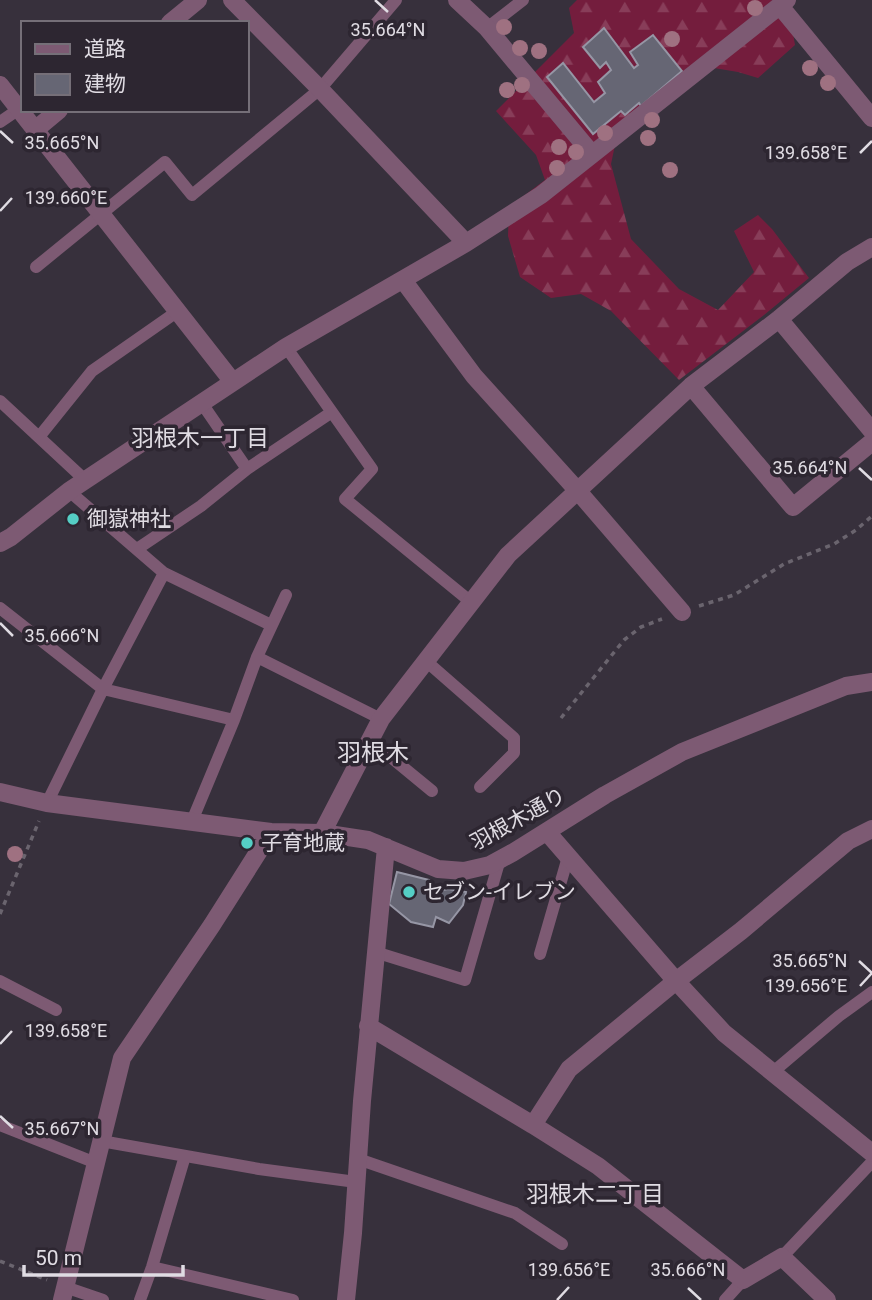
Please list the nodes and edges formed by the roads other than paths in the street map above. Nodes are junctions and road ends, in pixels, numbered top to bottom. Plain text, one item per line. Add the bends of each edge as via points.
1 (198, 0) edge
2 (232, 0) edge
3 (396, 0) edge
4 (457, 0) edge
5 (523, 0) edge
6 (783, 3) edge
7 (172, 21) edge
8 (487, 28) junction
9 (0, 85) edge
10 (320, 89) junction
11 (19, 109) junction
12 (21, 112) edge
13 (21, 112) edge
14 (57, 112) edge
15 (872, 118) edge
16 (0, 122) edge
17 (35, 130) junction
18 (592, 154) junction
19 (101, 215) junction
20 (467, 243) junction
21 (872, 247) edge
22 (36, 267) dead end
23 (403, 280) junction
24 (178, 311) junction
25 (779, 319) junction
26 (286, 346) junction
27 (233, 382) junction
28 (691, 386) junction
29 (0, 401) edge
30 (201, 402) junction
31 (332, 412) junction
32 (872, 431) edge
33 (39, 437) junction
34 (872, 442) edge
35 (247, 469) junction
36 (85, 480) junction
37 (577, 489) junction
38 (69, 491) junction
39 (0, 543) edge
40 (136, 549) junction
41 (164, 573) junction
42 (286, 595) dead end
43 (471, 602) junction
44 (0, 608) edge
45 (682, 612) road end
46 (271, 625) junction
47 (257, 657) junction
48 (426, 661) junction
49 (872, 682) edge
50 (103, 690) junction
51 (381, 719) junction
52 (234, 720) junction
53 (370, 740) junction
54 (480, 787) dead end
55 (432, 791) dead end
56 (0, 792) edge
57 (47, 803) junction
58 (192, 821) junction
59 (872, 829) edge
60 (271, 832) junction
61 (322, 832) junction
62 (547, 832) junction
63 (386, 847) junction
64 (568, 857) junction
65 (500, 859) junction
66 (375, 952) junction
67 (540, 954) dead end
68 (0, 981) edge
69 (676, 981) junction
70 (872, 992) edge
71 (56, 1010) dead end
72 (368, 1026) junction
73 (773, 1072) junction
74 (0, 1125) edge
75 (533, 1125) junction
76 (102, 1141) junction
77 (872, 1153) edge
78 (185, 1156) junction
79 (358, 1159) junction
80 (872, 1162) edge
81 (96, 1163) junction
82 (356, 1182) junction
83 (562, 1244) dead end
84 (782, 1257) junction
85 (152, 1267) junction
86 (743, 1280) junction
87 (64, 1294) edge
88 (103, 1300) edge
89 (140, 1300) edge
90 (293, 1300) edge
91 (346, 1300) edge
92 (725, 1300) edge
93 (827, 1300) edge

1 - 7 street
2 - 10 street
3 - 10 lane
4 - 8 street
5 - 8 lane
6 - 15 street
6 - 18 street
8 - 18 street
9 - 11 street
10 - 19 lane via 192,195 165,162
10 - 20 street
11 - 12 street
11 - 16 lane
13 - 17 street
14 - 17 street
17 - 19 street
18 - 20 street via 541,195
19 - 22 lane
19 - 24 street
20 - 23 street
21 - 25 street
23 - 26 street
23 - 37 street via 474,376
24 - 27 street
24 - 33 lane via 92,371
25 - 28 street
25 - 32 street
26 - 27 street
26 - 31 lane
27 - 30 street
28 - 34 street via 793,507
28 - 37 street
29 - 33 lane
30 - 35 lane
30 - 36 street
31 - 35 lane
31 - 43 lane via 372,470 345,499
33 - 36 lane
35 - 40 lane
36 - 38 street
37 - 43 street via 508,555
37 - 45 street
38 - 39 street
38 - 40 lane
40 - 41 lane
41 - 46 lane
41 - 50 lane
42 - 46 lane
43 - 48 street
44 - 50 lane
46 - 47 lane
47 - 51 lane
47 - 52 lane
48 - 51 street
48 - 54 lane via 514,738 513,753
49 - 62 street, 羽根木通り via 846,685 682,752
50 - 52 lane
50 - 57 lane
51 - 53 street
52 - 58 lane
53 - 55 lane
53 - 61 street
56 - 57 street, 羽根木通り
57 - 58 street, 羽根木通り
58 - 60 street, 羽根木通り
59 - 69 street via 848,841
60 - 61 street, 羽根木通り
60 - 76 street via 122,1058
61 - 63 street, 羽根木通り
62 - 64 street
62 - 65 street, 羽根木通り
63 - 65 street, 羽根木通り via 438,869 464,871
63 - 66 street
64 - 67 lane
64 - 69 street
65 - 66 lane via 465,980
66 - 72 street
68 - 71 lane
69 - 73 street via 724,1033
69 - 75 street via 569,1069
70 - 73 lane
72 - 75 street
72 - 79 street
73 - 77 street
74 - 81 lane
75 - 86 street via 598,1166
76 - 78 lane
76 - 81 street
78 - 82 lane
78 - 85 lane
79 - 82 street
79 - 83 lane via 516,1213
80 - 84 lane
81 - 87 street
82 - 91 street
84 - 86 street
84 - 93 street
85 - 89 lane
85 - 90 lane
86 - 92 lane
87 - 88 lane

